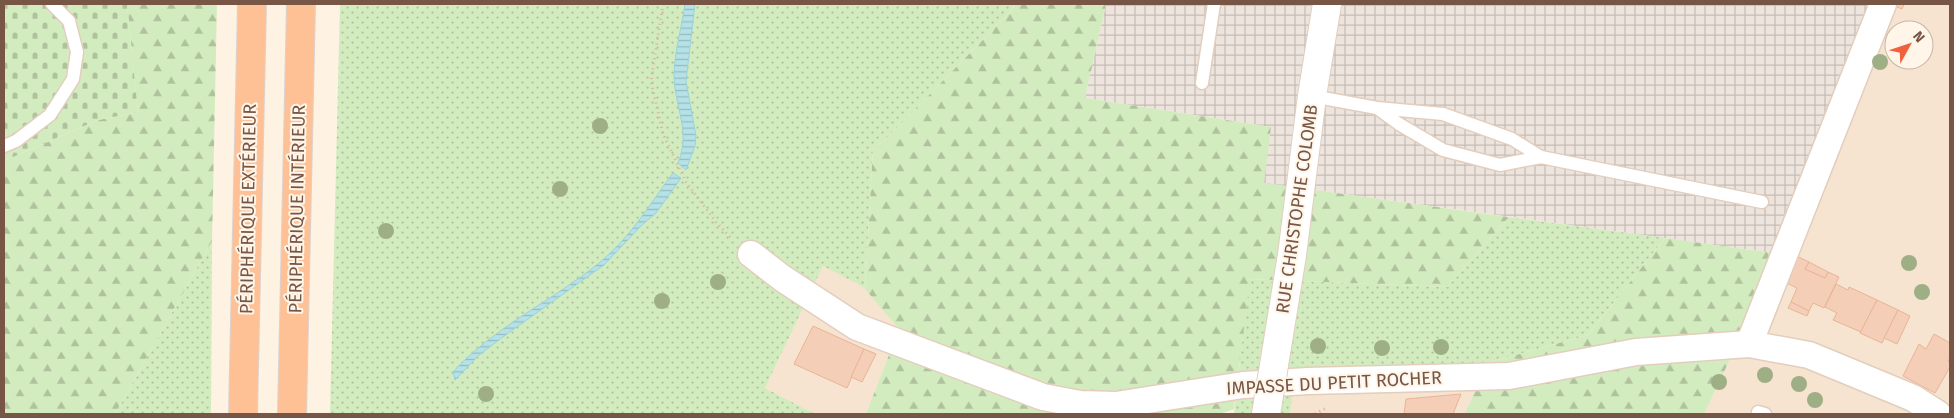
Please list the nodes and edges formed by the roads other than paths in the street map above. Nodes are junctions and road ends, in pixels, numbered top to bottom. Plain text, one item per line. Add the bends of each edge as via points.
1 (252, 4) edge
2 (302, 4) edge
3 (1214, 4) edge
4 (1328, 4) edge
5 (1883, 4) edge
6 (55, 5) edge
7 (1202, 83) dead end
8 (1312, 96) junction
9 (1377, 108) junction
10 (4, 146) edge
11 (1541, 157) junction
12 (1762, 202) dead end
13 (751, 254) road end
14 (1749, 344) junction
15 (243, 414) edge
16 (292, 414) edge
17 (1266, 414) edge
18 (1938, 414) edge

1 - 15 highway, PÉRIPHÉRIQUE EXTÉRIEUR
2 - 16 highway, PÉRIPHÉRIQUE INTÉRIEUR
3 - 7 lane
4 - 8 street, RUE CHRISTOPHE COLOMB
5 - 14 street
6 - 10 lane via 69,21 78,52 73,79 50,116
8 - 9 lane
8 - 17 street, RUE CHRISTOPHE COLOMB, bridge via 1292,255
9 - 11 lane via 1443,114 1512,139
9 - 11 lane via 1443,150 1500,165
11 - 12 lane
13 - 14 street, IMPASSE DU PETIT ROCHER via 857,327 1043,397 1080,404 1116,405 1243,386 1308,381 1508,376 1636,352
14 - 18 street, IMPASSE DU PETIT ROCHER via 1809,355 1913,398

